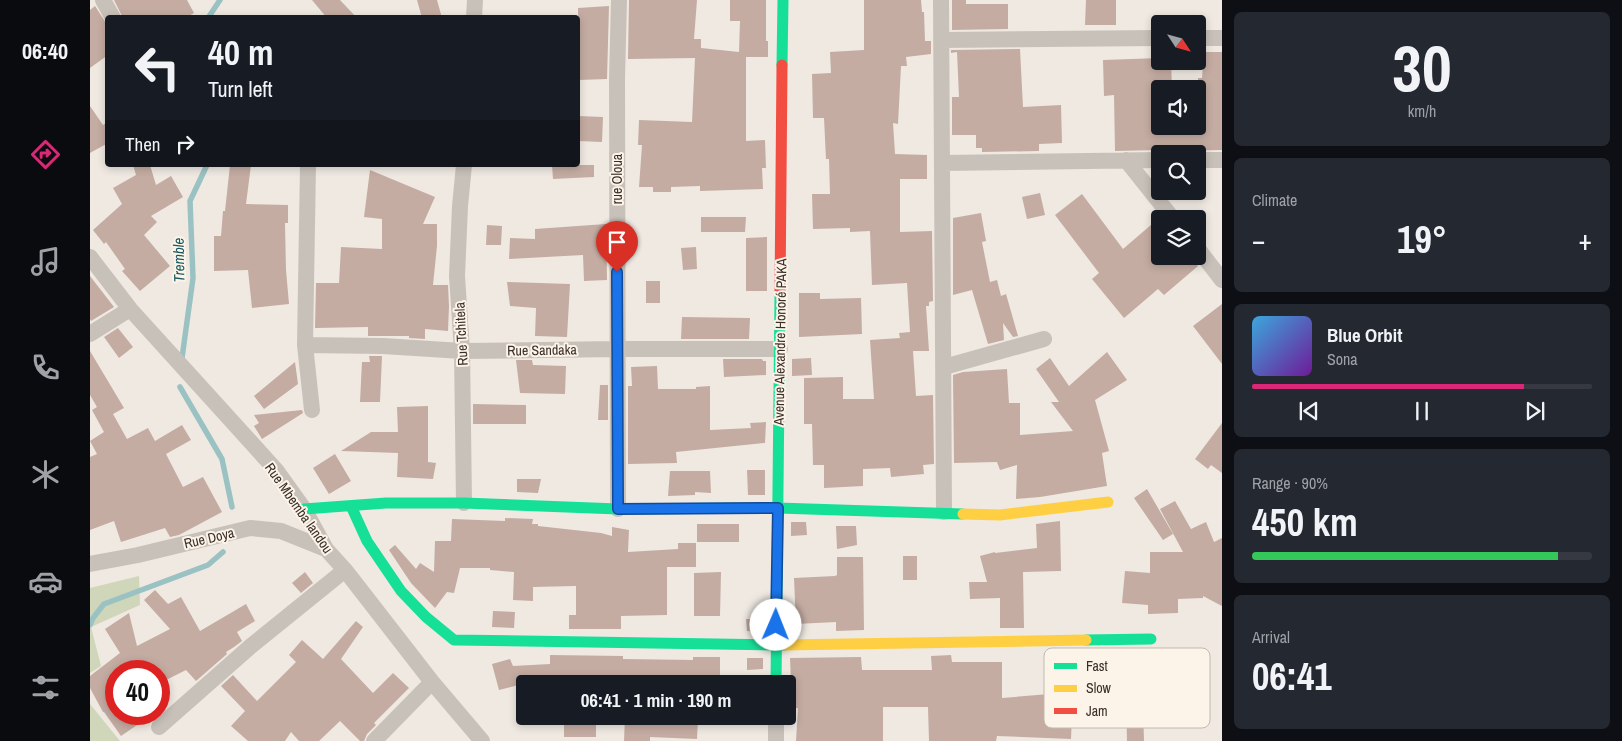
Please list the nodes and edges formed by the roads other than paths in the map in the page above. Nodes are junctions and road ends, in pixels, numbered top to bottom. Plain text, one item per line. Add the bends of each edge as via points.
1 (103, 0) edge
2 (475, 0) edge
3 (619, 0) edge
4 (783, 0) edge
5 (941, 0) edge
6 (111, 15) edge
7 (474, 15) edge
8 (1151, 38) edge
9 (1206, 38) edge
10 (1222, 38) edge
11 (941, 40) junction
12 (1126, 160) junction
13 (1151, 160) edge
14 (1206, 160) edge
15 (1222, 160) edge
16 (942, 163) junction
17 (308, 167) edge
18 (464, 167) edge
19 (1166, 210) edge
20 (90, 257) edge
21 (1206, 259) edge
22 (1222, 280) edge
23 (130, 309) junction
24 (90, 334) edge
25 (1044, 339) dead end
26 (305, 345) junction
27 (617, 349) junction
28 (780, 350) junction
29 (462, 351) junction
30 (944, 367) junction
31 (312, 410) dead end
32 (1108, 502) dead end
33 (464, 503) junction
34 (351, 506) junction
35 (778, 508) junction
36 (304, 509) junction
37 (618, 509) junction
38 (944, 512) junction
39 (326, 549) junction
40 (90, 564) edge
41 (345, 570) junction
42 (1151, 639) dead end
43 (776, 645) junction
44 (776, 675) edge
45 (432, 682) junction
46 (776, 725) edge
47 (159, 727) dead end
48 (374, 741) edge
49 (482, 741) edge
50 (776, 741) edge

1 - 6 street
2 - 7 street
3 - 27 street, rue Oloua
4 - 28 street, Avenue Alexandre Honoré PAKA
5 - 11 street
8 - 11 street
9 - 10 street
11 - 16 street
12 - 13 street
12 - 16 street
12 - 19 street
14 - 15 street
16 - 30 street
17 - 26 street
18 - 29 street, Rue Tchitela via 457,276
20 - 23 street, Rue Mbemba landou
21 - 22 street
23 - 24 street
23 - 36 street, Rue Mbemba landou via 276,470
25 - 30 street
26 - 29 street, Rue Sandaka
26 - 31 street
27 - 28 street, Rue Sandaka
27 - 29 street, Rue Sandaka
27 - 37 street, rue Oloua
28 - 35 street, Avenue Alexandre Honoré PAKA
29 - 33 street, Rue Tchitela
30 - 38 street
32 - 38 street via 1000,515
33 - 34 street
33 - 37 street
34 - 36 street
34 - 43 street via 367,541 401,591 454,640
35 - 37 street
35 - 38 street
35 - 43 street, Avenue Alexandre Honoré PAKA
36 - 39 street, Rue Mbemba landou
39 - 40 street, Rue Doya via 281,531 250,528
39 - 41 street, Rue Mbemba landou
41 - 45 street, Rue Mbemba landou
41 - 47 street
42 - 43 street
43 - 44 street, Avenue Alexandre Honoré PAKA
45 - 48 street
45 - 49 street, Rue Mbemba landou
46 - 50 street

